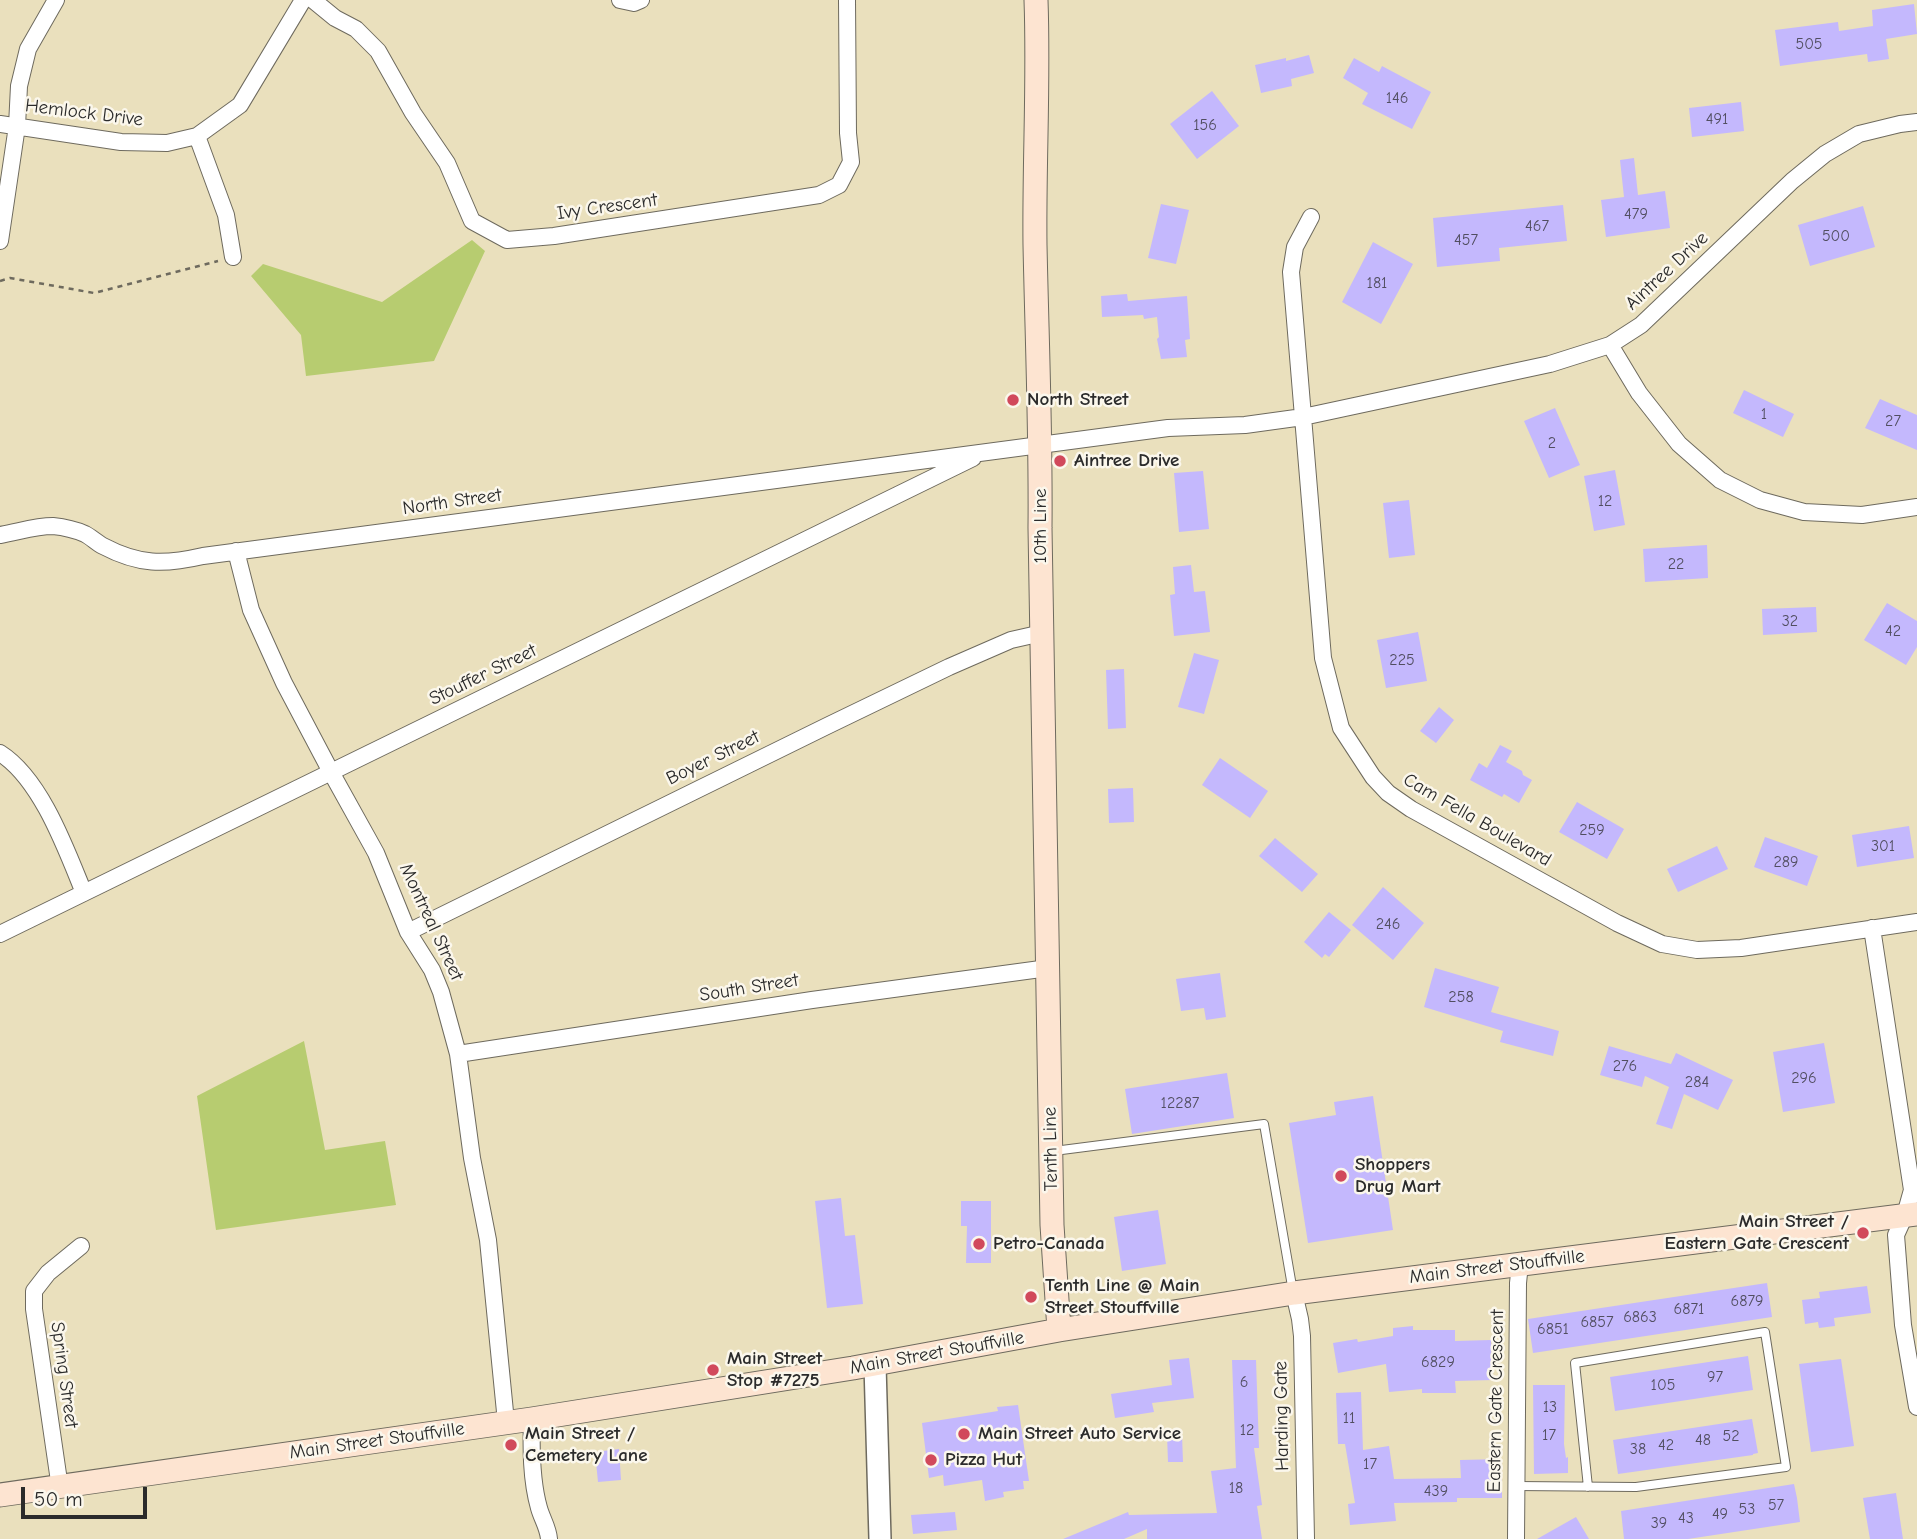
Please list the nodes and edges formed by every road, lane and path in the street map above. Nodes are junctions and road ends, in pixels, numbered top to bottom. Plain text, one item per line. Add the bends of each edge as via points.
1 (56, 0) edge
2 (303, 0) edge
3 (313, 0) edge
4 (620, 0) edge
5 (641, 0) edge
6 (847, 0) edge
7 (1036, 0) edge
8 (1917, 122) edge
9 (0, 124) edge
10 (17, 126) junction
11 (197, 136) junction
12 (1311, 217) dead end
13 (0, 241) edge
14 (233, 257) joint
15 (0, 281) edge
16 (1609, 345) junction
17 (1303, 417) junction
18 (1041, 445) junction
19 (985, 453) junction
20 (1917, 507) edge
21 (0, 535) edge
22 (236, 551) junction
23 (1042, 633) junction
24 (0, 753) edge
25 (331, 772) junction
26 (84, 893) junction
27 (1917, 922) edge
28 (1872, 928) junction
29 (408, 932) junction
30 (0, 934) edge
31 (1048, 968) junction
32 (458, 1054) junction
33 (1051, 1152) junction
34 (1911, 1214) edge
35 (81, 1246) dead end
36 (1520, 1264) junction
37 (1294, 1293) junction
38 (1059, 1330) junction
39 (874, 1365) junction
40 (1917, 1407) edge
41 (532, 1419) junction
42 (506, 1422) junction
43 (1516, 1486) junction
44 (1588, 1487) junction
45 (60, 1488) junction
46 (0, 1495) edge
47 (549, 1539) edge
48 (880, 1539) edge
49 (1306, 1539) edge
50 (1516, 1539) edge

1 - 10 street via 28,49 19,86
2 - 11 street, Hemlock Drive via 240,105
3 - 6 street, Ivy Crescent via 356,29 378,51 447,163 472,221 507,240 819,195 839,185 851,162
4 - 5 street
7 - 18 main road, 10th Line via 1035,244
8 - 16 street, Aintree Drive via 1859,134 1825,154 1641,325
9 - 10 street, Hemlock Drive
10 - 11 street, Hemlock Drive via 121,142 167,143
10 - 13 street
11 - 14 street via 226,215
12 - 17 street, Cam Fella Boulevard via 1295,247 1291,272
14 - 15 path via 94,293 10,278
16 - 17 street, Aintree Drive via 1550,365
16 - 20 street via 1678,444 1720,480 1760,500 1804,512 1862,515
17 - 18 street, Aintree Drive
17 - 28 street, Cam Fella Boulevard via 1323,658 1341,728 1388,793 1662,944 1697,950 1741,948
18 - 19 street, North Street
18 - 23 main road, 10th Line
19 - 22 street, North Street
19 - 25 street, Stouffer Street
21 - 22 street, North Street via 55,526 86,535 119,553 158,563
22 - 25 street, Montreal Street via 251,610
23 - 29 street, Boyer Street via 1011,640 949,667
23 - 31 main road, 10th Line
24 - 26 street via 35,791 57,828
25 - 26 street, Stouffer Street
25 - 29 street, Montreal Street via 376,853
26 - 30 street, Stouffer Street
27 - 28 street, Cam Fella Boulevard
28 - 34 street via 1912,1190
29 - 32 street, Montreal Street via 432,970
31 - 32 street, South Street
31 - 33 main road, Tenth Line
32 - 42 street, Montreal Street via 488,1240
33 - 37 lane via 1264,1124
33 - 38 main road, Tenth Line
34 - 36 main road, Main Street Stouffville
34 - 40 street via 1896,1235 1903,1325
35 - 45 street, Spring Street via 34,1291
36 - 37 main road, Main Street Stouffville
36 - 43 street, Eastern Gate Crescent
37 - 38 main road, Main Street Stouffville
37 - 49 street, Harding Gate via 1302,1336
38 - 39 main road, Main Street Stouffville
39 - 41 main road, Main Street Stouffville
39 - 48 street
41 - 42 main road, Main Street Stouffville
41 - 47 street via 534,1482
42 - 45 main road, Main Street Stouffville
43 - 44 lane
43 - 50 street, Eastern Gate Crescent
44 - 44 lane via 1636,1488 1786,1467 1765,1332 1575,1363
45 - 46 main road, Main Street Stouffville

